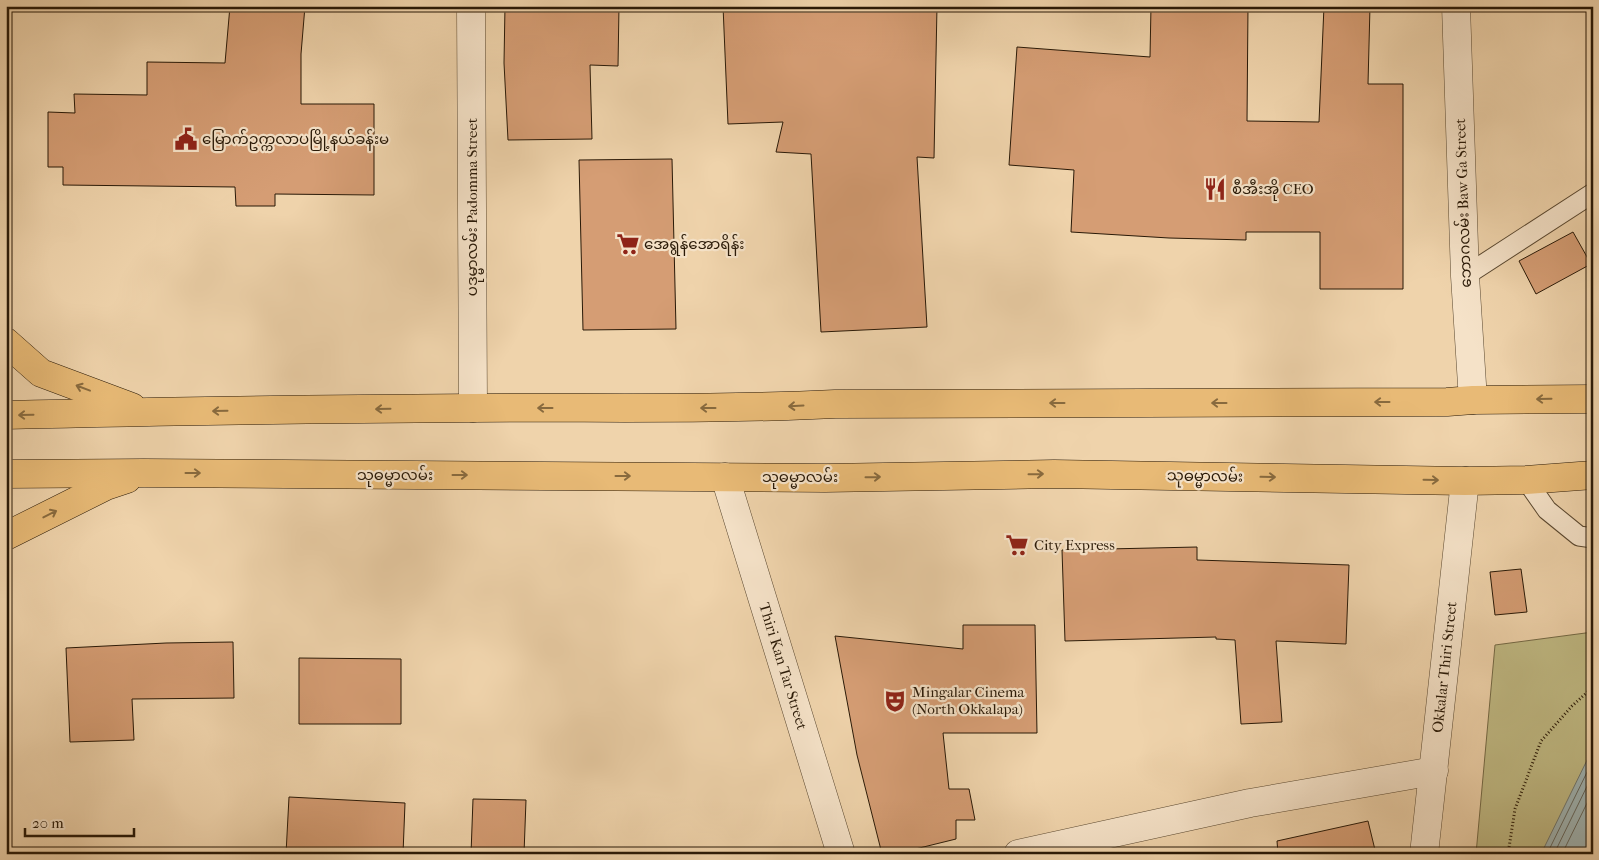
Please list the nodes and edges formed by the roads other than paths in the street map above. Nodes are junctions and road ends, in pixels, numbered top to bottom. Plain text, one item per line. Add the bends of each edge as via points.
1 (471, 6) edge
2 (1456, 6) edge
3 (1593, 193) edge
4 (1465, 276) junction
5 (6, 342) edge
6 (1593, 399) edge
7 (1473, 400) junction
8 (473, 408) junction
9 (145, 412) junction
10 (6, 415) edge
11 (144, 473) junction
12 (6, 474) edge
13 (1593, 476) edge
14 (736, 477) junction
15 (1465, 480) junction
16 (1526, 480) junction
17 (6, 536) edge
18 (1593, 538) edge
19 (1434, 771) junction
20 (841, 854) edge
21 (1018, 854) edge
22 (1424, 854) edge

1 - 8 street, ပဒုမ္မာလမ်း Padomma Street
2 - 4 street, ဘောဂလမ်း Baw Ga Street
3 - 4 lane
4 - 7 street, ဘောဂလမ်း Baw Ga Street
9 -> 5 main road via 41,372
6 -> 7 main road
7 -> 8 main road
8 -> 9 main road
9 -> 10 main road
11 - 12 main road, သုဓမ္မာလမ်း
11 -> 14 main road, သုဓမ္မာလမ်း
17 -> 11 main road via 106,486
13 - 16 main road, သုဓမ္မာလမ်း
14 -> 15 main road, သုဓမ္မာလမ်း via 1054,474
14 - 20 street, Thiri Kan Tar Street
15 - 16 main road, သုဓမ္မာလမ်း
15 - 19 street, Okkalar Thiri Street
16 - 18 lane via 1547,510 1579,536
19 - 21 street via 1250,803
19 - 22 street, Okkalar Thiri Street

